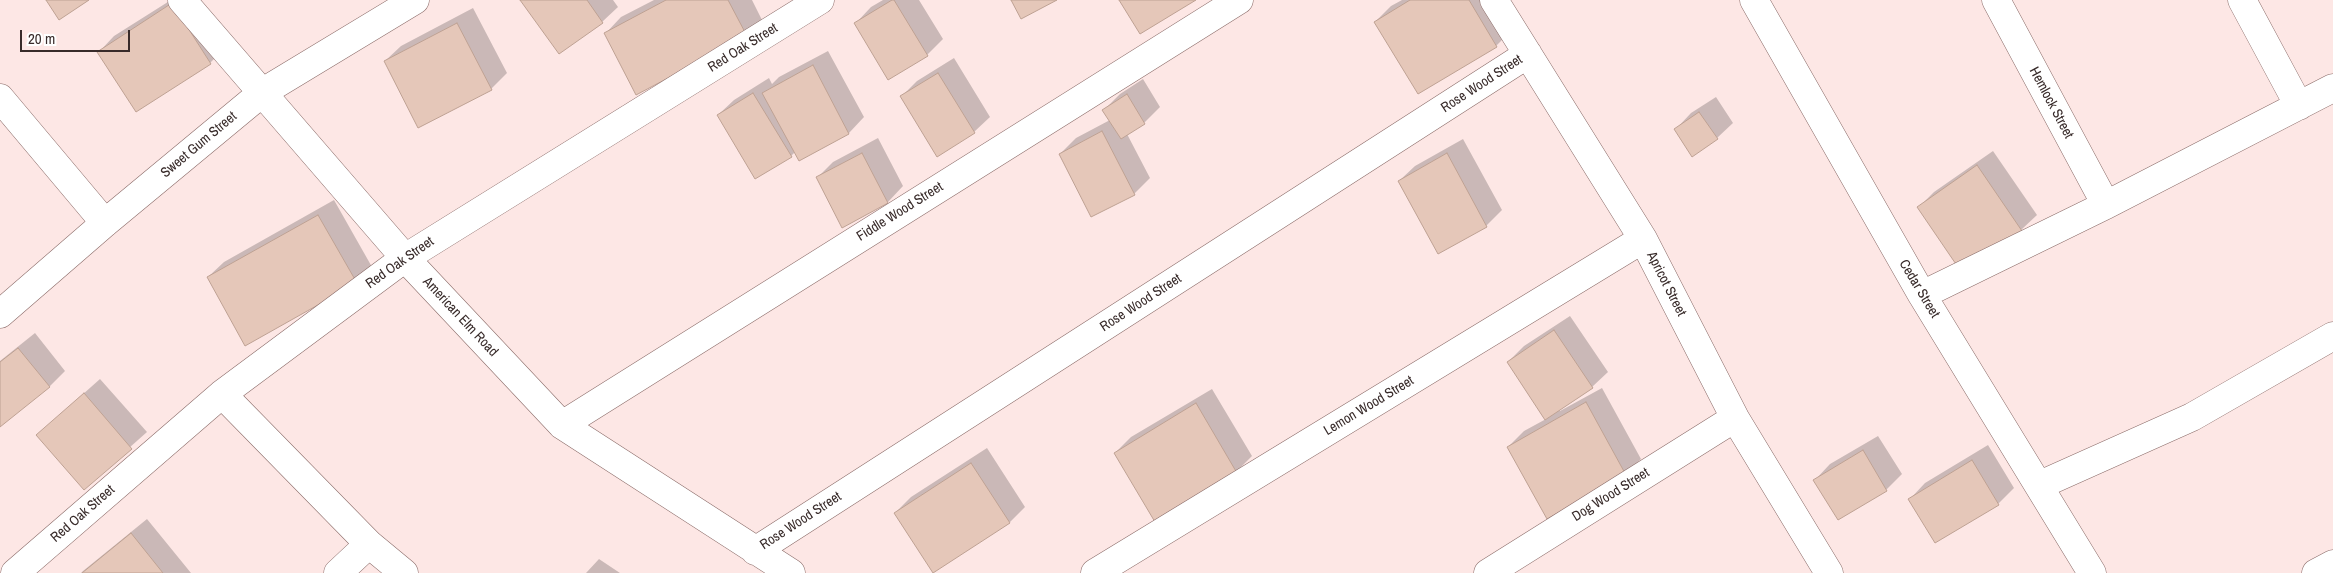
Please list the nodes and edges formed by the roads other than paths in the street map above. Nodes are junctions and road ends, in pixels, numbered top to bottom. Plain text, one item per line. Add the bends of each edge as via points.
1 (182, 0) edge
2 (414, 0) edge
3 (820, 0) edge
4 (1239, 0) edge
5 (1494, 0) edge
6 (1754, 0) edge
7 (1996, 0) edge
8 (2242, 0) edge
9 (1528, 54) junction
10 (2333, 88) edge
11 (263, 92) junction
12 (0, 98) edge
13 (2299, 106) junction
14 (2106, 205) junction
15 (105, 223) junction
16 (1643, 239) junction
17 (404, 258) junction
18 (1922, 295) junction
19 (0, 314) edge
20 (2333, 336) edge
21 (222, 394) junction
22 (1735, 418) junction
23 (562, 425) junction
24 (2040, 485) junction
25 (369, 544) junction
26 (755, 551) junction
27 (2333, 564) edge
28 (15, 573) edge
29 (338, 573) edge
30 (404, 573) edge
31 (791, 573) edge
32 (1095, 573) edge
33 (1488, 573) edge
34 (1829, 573) edge
35 (2092, 573) edge
36 (2316, 573) edge

1 - 11 street, American Elm Road
2 - 11 street, Sweet Gum Street
3 - 17 street, Red Oak Street
4 - 23 street, Fiddle Wood Street
5 - 9 street, Apricot Street
6 - 18 street, Cedar Street
7 - 14 street, Hemlock Street
8 - 13 street
9 - 16 street, Apricot Street
9 - 26 street, Rose Wood Street
10 - 13 street
11 - 15 street, Sweet Gum Street
11 - 17 street, American Elm Road
12 - 15 street
13 - 14 street
14 - 18 street
15 - 19 street, Sweet Gum Street
16 - 22 street, Apricot Street
16 - 32 street, Lemon Wood Street
17 - 21 street, Red Oak Street
17 - 23 street, American Elm Road
18 - 24 street, Cedar Street
20 - 24 street via 2192,417
21 - 25 street
21 - 28 street, Red Oak Street
22 - 33 street, Dog Wood Street
22 - 34 street, Apricot Street
23 - 26 street, American Elm Road
24 - 35 street, Cedar Street
25 - 29 street
25 - 30 street
26 - 31 street, American Elm Road
27 - 36 street

